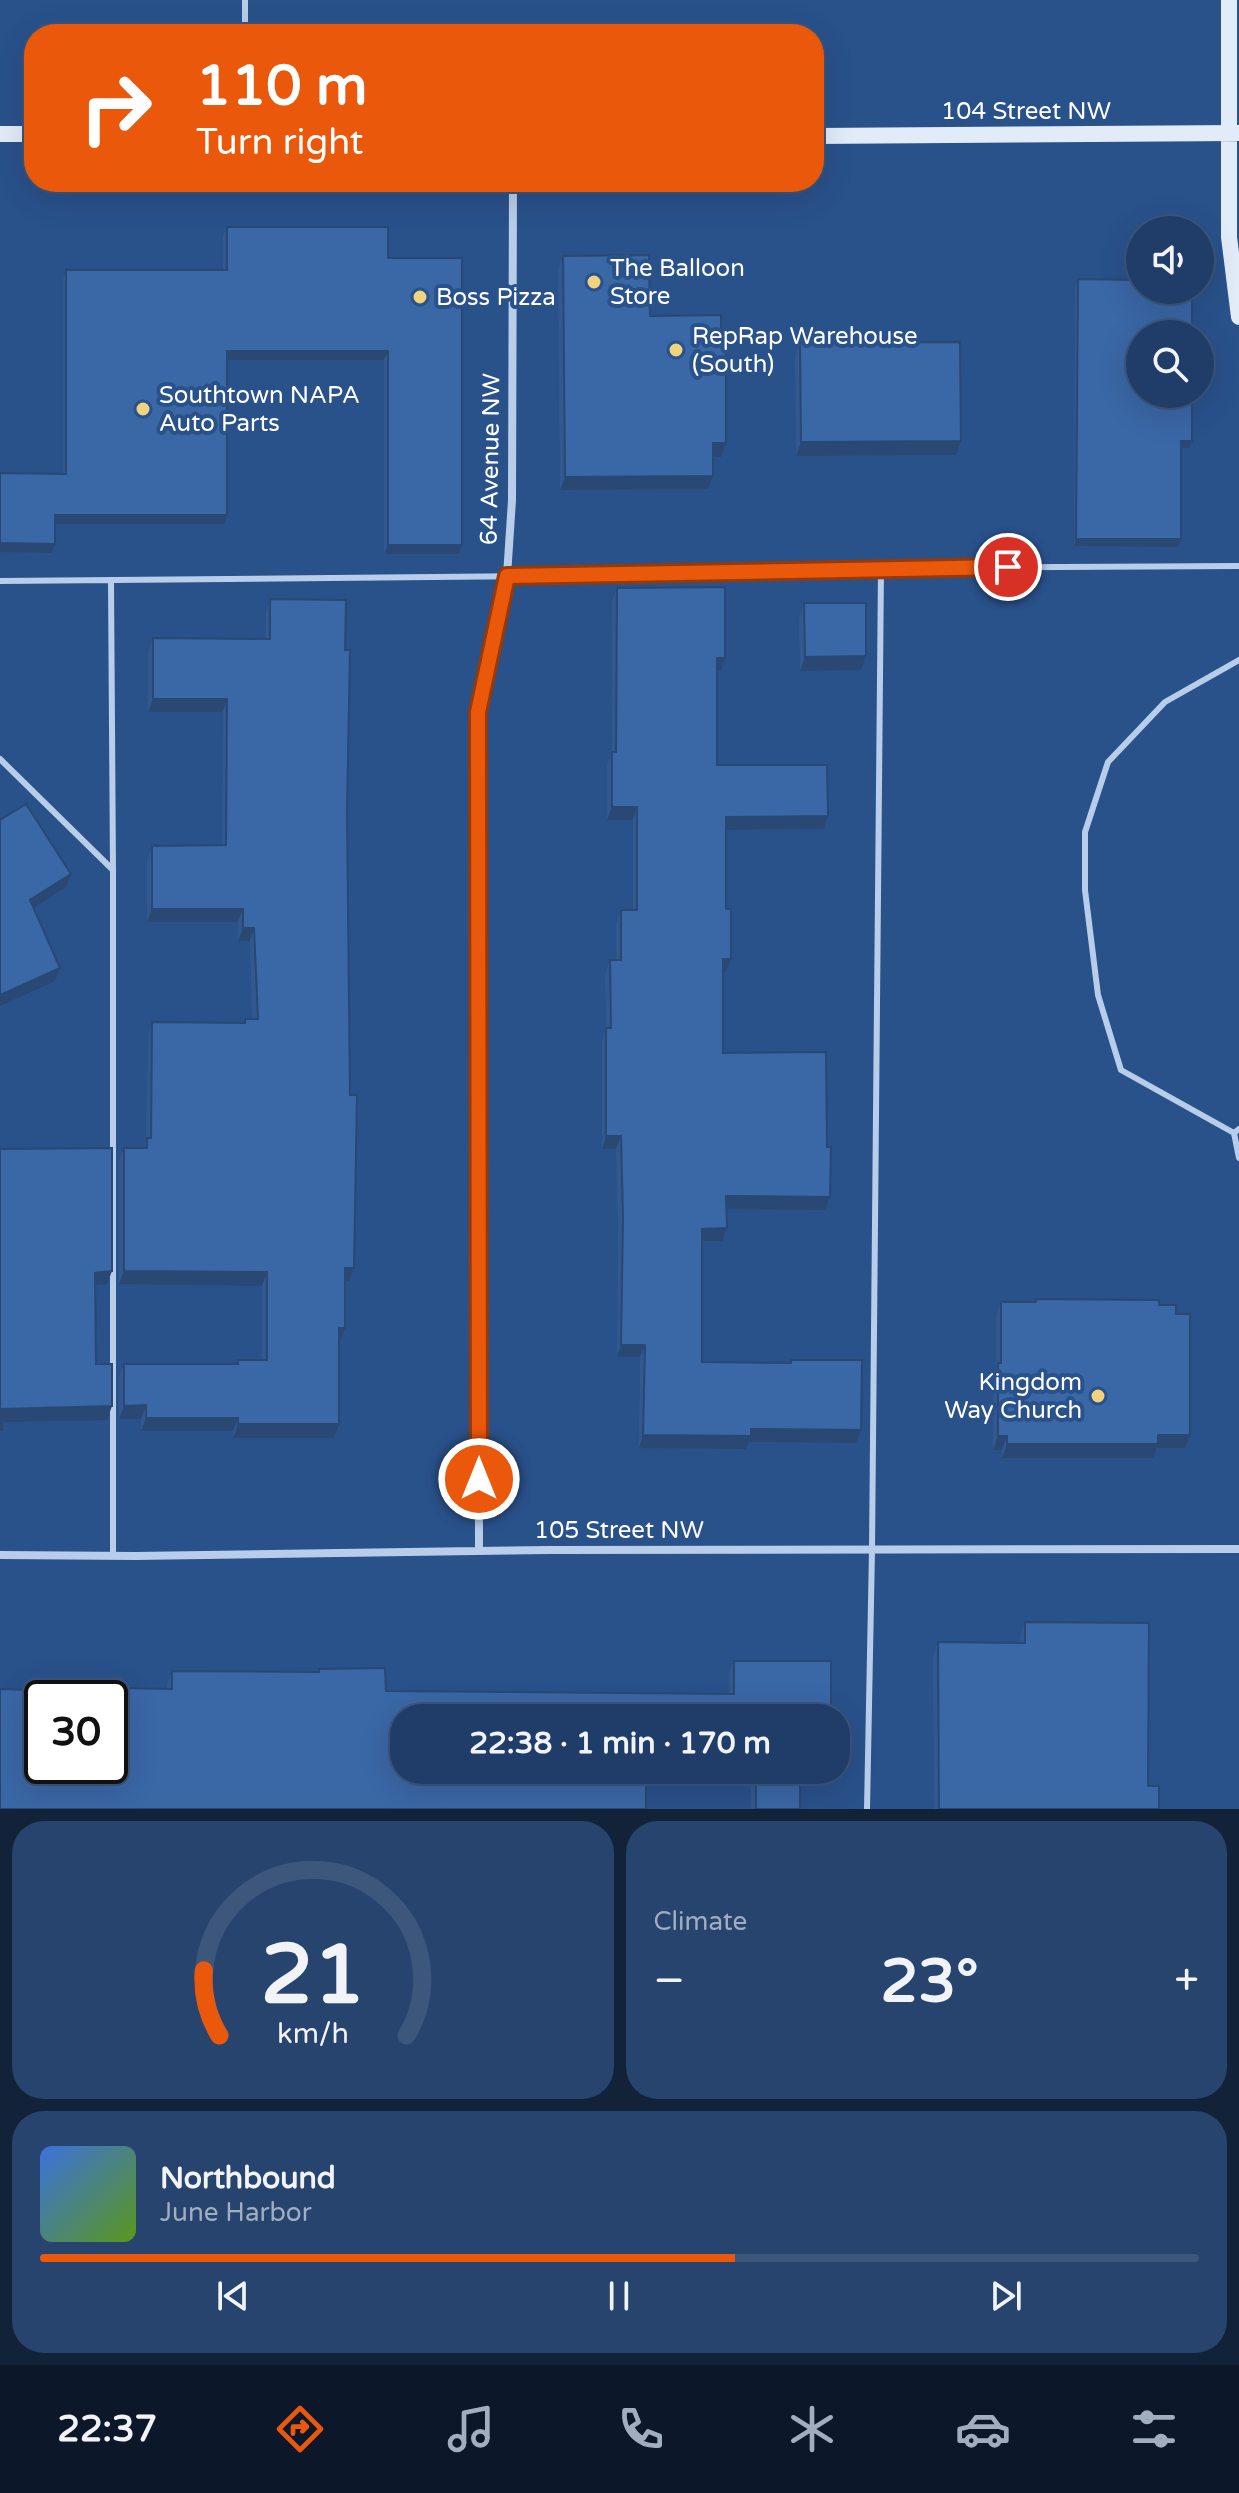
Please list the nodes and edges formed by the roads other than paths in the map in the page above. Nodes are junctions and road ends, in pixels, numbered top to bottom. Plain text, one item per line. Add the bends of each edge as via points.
1 (245, 0) edge
2 (1229, 0) edge
3 (245, 24) edge
4 (1234, 133) edge
5 (0, 134) edge
6 (24, 134) edge
7 (824, 136) edge
8 (513, 192) edge
9 (1239, 317) edge
10 (1239, 566) edge
11 (881, 568) junction
12 (507, 576) junction
13 (0, 581) edge
14 (111, 582) junction
15 (1239, 660) edge
16 (0, 759) edge
17 (113, 870) junction
18 (1236, 1131) edge
19 (1239, 1158) edge
20 (1239, 1549) edge
21 (872, 1550) junction
22 (479, 1551) junction
23 (0, 1555) edge
24 (113, 1556) junction
25 (867, 1809) edge

1 - 3 lane
2 - 4 main road
4 - 7 main road, 104 Street NW
4 - 9 main road via 1229,237
5 - 6 main road
8 - 12 street, 64 Avenue NW
10 - 11 lane
11 - 12 lane
11 - 21 lane
12 - 14 lane
12 - 22 street, 64 Avenue NW via 478,712
13 - 14 lane
14 - 17 lane
15 - 18 lane via 1165,702 1108,762 1085,832 1085,890 1098,995 1121,1070
16 - 17 lane
17 - 24 lane
18 - 19 lane
20 - 21 street, 105 Street NW
21 - 22 street, 105 Street NW
21 - 25 lane
22 - 24 street, 105 Street NW
23 - 24 street, 105 Street NW

